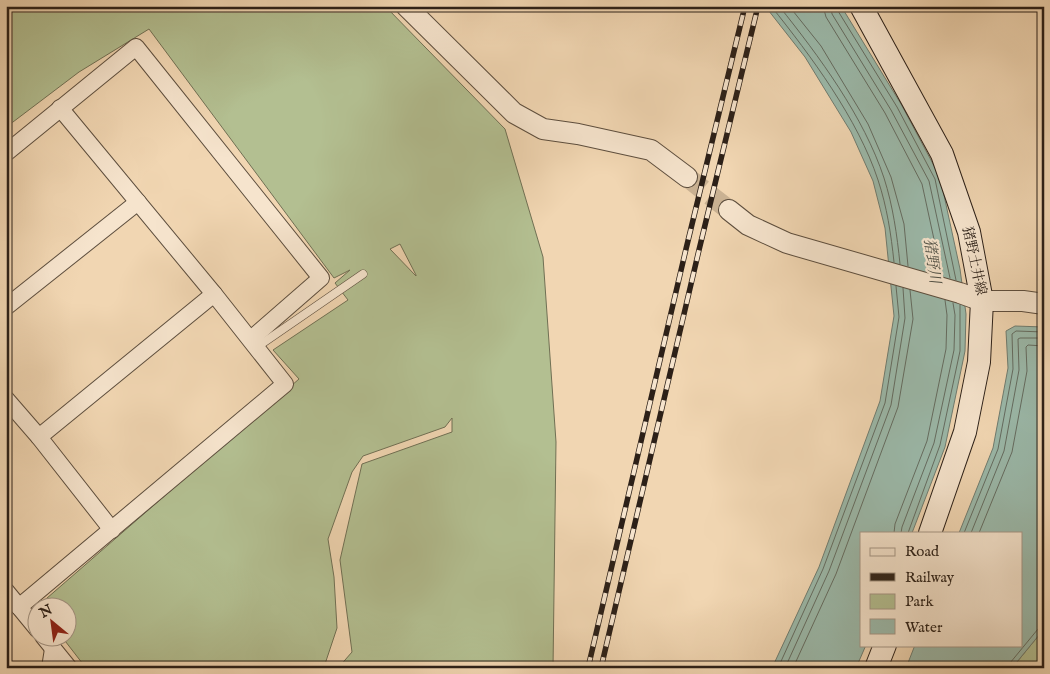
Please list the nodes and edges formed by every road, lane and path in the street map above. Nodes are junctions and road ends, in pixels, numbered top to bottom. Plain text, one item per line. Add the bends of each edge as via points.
1 (406, 6) edge
2 (861, 6) edge
3 (60, 108) junction
4 (6, 153) edge
5 (687, 177) tunnel mouth
6 (138, 202) junction
7 (729, 210) tunnel mouth
8 (363, 274) dead end
9 (214, 294) junction
10 (982, 301) junction
11 (1044, 304) edge
12 (6, 307) edge
13 (254, 343) junction
14 (6, 399) edge
15 (39, 437) junction
16 (112, 530) junction
17 (930, 532) edge
18 (6, 591) edge
19 (19, 607) junction
20 (28, 618) edge
21 (48, 646) edge
22 (51, 646) edge
23 (885, 646) edge
24 (50, 668) edge
25 (69, 668) edge
26 (876, 668) edge

1 - 5 street via 514,113 543,129 651,150
2 - 10 main road, 猪野土井線 via 942,154 969,232
3 - 4 street
3 - 6 street
3 - 13 street via 136,47 320,278
6 - 9 street
6 - 12 street
7 - 10 street via 748,225 787,243
8 - 13 lane
9 - 13 street
9 - 15 street
10 - 11 street
10 - 17 main road, 猪野土井線 via 979,362 965,432
13 - 16 street via 285,384
14 - 15 street
15 - 16 street
16 - 19 street
18 - 19 street
19 - 20 street
21 - 24 street
22 - 25 street
23 - 26 main road

